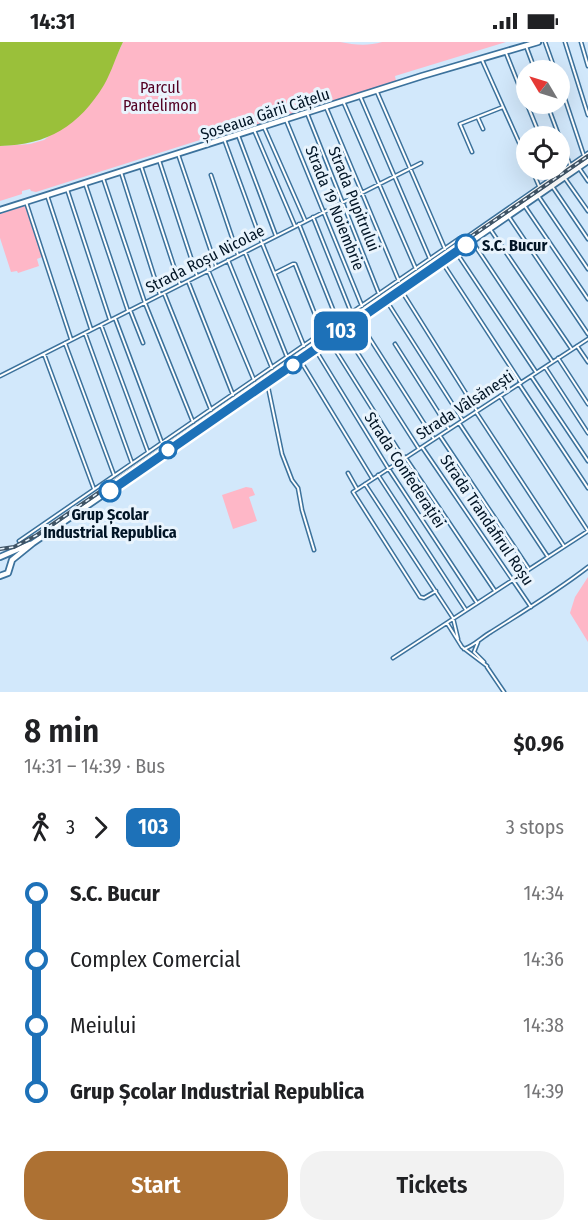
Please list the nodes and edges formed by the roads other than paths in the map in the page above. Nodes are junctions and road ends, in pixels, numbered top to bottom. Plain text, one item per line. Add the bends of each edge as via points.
1 (538, 42) edge
2 (545, 42) edge
3 (565, 42) edge
4 (580, 42) edge
5 (526, 46) junction
6 (506, 52) junction
7 (482, 60) junction
8 (531, 60) edge
9 (551, 60) edge
10 (588, 66) edge
11 (516, 78) edge
12 (376, 91) junction
13 (360, 96) junction
14 (343, 101) junction
15 (326, 107) junction
16 (503, 107) junction
17 (307, 113) junction
18 (570, 114) edge
19 (588, 115) edge
20 (478, 118) junction
21 (286, 120) junction
22 (264, 127) junction
23 (483, 129) dead end
24 (254, 130) junction
25 (238, 135) junction
26 (516, 136) edge
27 (224, 139) junction
28 (472, 152) dead end
29 (588, 153) edge
30 (178, 154) junction
31 (584, 156) junction
32 (159, 160) junction
33 (588, 161) edge
34 (421, 162) dead end
35 (570, 165) edge
36 (141, 166) junction
37 (409, 168) junction
38 (579, 168) junction
39 (121, 172) junction
40 (570, 173) edge
41 (211, 175) dead end
42 (395, 176) junction
43 (103, 178) junction
44 (536, 180) edge
45 (548, 180) edge
46 (560, 180) edge
47 (566, 180) edge
48 (588, 181) edge
49 (85, 183) junction
50 (379, 184) junction
51 (539, 186) junction
52 (552, 186) junction
53 (67, 189) junction
54 (362, 192) junction
55 (47, 195) junction
56 (538, 196) junction
57 (26, 202) junction
58 (342, 202) junction
59 (524, 205) junction
60 (0, 210) edge
61 (588, 211) edge
62 (324, 212) junction
63 (508, 216) junction
64 (313, 217) junction
65 (305, 221) junction
66 (297, 225) junction
67 (490, 229) junction
68 (276, 236) junction
69 (588, 239) edge
70 (472, 241) junction
71 (262, 243) junction
72 (445, 249) junction
73 (245, 252) junction
74 (456, 252) junction
75 (238, 255) junction
76 (430, 259) junction
77 (228, 260) junction
78 (442, 262) junction
79 (216, 266) junction
80 (416, 269) junction
81 (588, 269) edge
82 (208, 270) junction
83 (275, 273) junction
84 (197, 276) junction
85 (188, 281) junction
86 (399, 281) junction
87 (180, 285) junction
88 (401, 290) junction
89 (162, 294) junction
90 (379, 294) junction
91 (588, 299) edge
92 (386, 300) junction
93 (145, 303) junction
94 (362, 306) junction
95 (129, 311) junction
96 (352, 313) junction
97 (115, 318) junction
98 (110, 320) junction
99 (358, 320) junction
100 (338, 323) junction
101 (101, 325) junction
102 (92, 330) junction
103 (343, 330) junction
104 (85, 333) junction
105 (323, 333) junction
106 (588, 334) edge
107 (588, 339) edge
108 (71, 340) junction
109 (329, 340) junction
110 (65, 343) junction
111 (142, 343) dead end
112 (395, 344) dead end
113 (304, 345) junction
114 (577, 346) junction
115 (315, 349) junction
116 (571, 350) junction
117 (44, 354) junction
118 (287, 357) junction
119 (558, 358) junction
120 (300, 360) junction
121 (553, 362) junction
122 (588, 362) edge
123 (545, 367) junction
124 (272, 368) junction
125 (536, 373) junction
126 (0, 376) edge
127 (531, 376) junction
128 (254, 380) junction
129 (267, 382) junction
130 (520, 383) junction
131 (262, 386) junction
132 (269, 392) junction
133 (233, 394) junction
134 (500, 396) junction
135 (588, 404) edge
136 (211, 410) junction
137 (476, 412) junction
138 (463, 420) junction
139 (193, 422) junction
140 (459, 423) junction
141 (450, 429) junction
142 (588, 433) edge
143 (440, 436) junction
144 (434, 439) junction
145 (162, 443) junction
146 (422, 447) junction
147 (419, 449) junction
148 (148, 453) junction
149 (404, 458) junction
150 (588, 461) edge
151 (133, 463) junction
152 (388, 468) junction
153 (348, 473) dead end
154 (378, 475) junction
155 (114, 476) junction
156 (373, 478) junction
157 (365, 484) junction
158 (588, 488) edge
159 (94, 489) junction
160 (355, 490) junction
161 (588, 531) edge
162 (19, 541) dead end
163 (33, 543) junction
164 (564, 546) junction
165 (314, 550) dead end
166 (0, 556) edge
167 (548, 557) junction
168 (10, 562) junction
169 (588, 567) edge
170 (529, 569) junction
171 (1, 576) edge
172 (512, 580) junction
173 (435, 591) junction
174 (495, 591) junction
175 (477, 603) junction
176 (531, 607) junction
177 (466, 610) junction
178 (452, 622) junction
179 (448, 628) junction
180 (479, 640) junction
181 (459, 643) junction
182 (468, 650) junction
183 (474, 651) junction
184 (393, 658) dead end
185 (487, 666) junction
186 (504, 692) edge

1 - 5 main road, Șoseaua Gării Cățelu
2 - 9 street
3 - 19 street
4 - 10 street
5 - 6 main road, Șoseaua Gării Cățelu
5 - 8 street
6 - 7 main road, Șoseaua Gării Cățelu
6 - 11 street
7 - 12 main road, Șoseaua Gării Cățelu
7 - 16 street
12 - 13 main road, Șoseaua Gării Cățelu
12 - 37 street
13 - 14 main road, Șoseaua Gării Cățelu
13 - 42 street
14 - 15 main road, Șoseaua Gării Cățelu
14 - 50 street
15 - 17 main road, Șoseaua Gării Cățelu
15 - 54 street
16 - 20 street
16 - 26 street
17 - 21 main road, Șoseaua Gării Cățelu
17 - 58 street, Strada Pupitrului
18 - 31 street
20 - 23 street
20 - 28 street via 460,124
21 - 22 main road, Șoseaua Gării Cățelu
21 - 62 street, Strada 19 Noiembrie
22 - 24 main road, Șoseaua Gării Cățelu
22 - 65 street
24 - 25 main road, Șoseaua Gării Cățelu
24 - 66 street
25 - 27 main road, Șoseaua Gării Cățelu
25 - 68 street
27 - 30 main road, Șoseaua Gării Cățelu
27 - 71 street
29 - 31 street
30 - 32 main road, Șoseaua Gării Cățelu
30 - 79 street
31 - 35 street
32 - 36 main road, Șoseaua Gării Cățelu
32 - 84 street
33 - 38 main road
34 - 37 street, Strada Roșu Nicolae
36 - 39 main road, Șoseaua Gării Cățelu
36 - 87 street
37 - 42 street, Strada Roșu Nicolae
37 - 72 street
38 - 40 main road
38 - 48 street
39 - 43 main road, Șoseaua Gării Cățelu
39 - 89 street
41 - 75 street
42 - 50 street, Strada Roșu Nicolae
42 - 76 street
43 - 49 main road, Șoseaua Gării Cățelu
43 - 93 street
44 - 51 street
45 - 51 street
46 - 52 main road
47 - 61 street
49 - 53 main road, Șoseaua Gării Cățelu
49 - 95 street
50 - 54 street, Strada Roșu Nicolae
50 - 80 street
51 - 72 street
52 - 56 main road
52 - 69 street
53 - 55 main road, Șoseaua Gării Cățelu
53 - 98 street
54 - 58 street, Strada Roșu Nicolae
54 - 86 street
55 - 57 main road, Șoseaua Gării Cățelu
55 - 102 street
56 - 59 main road
56 - 81 street
57 - 60 main road, Șoseaua Gării Cățelu
57 - 108 street
58 - 62 street, Strada Roșu Nicolae
58 - 90 street, Strada Pupitrului
59 - 63 main road
59 - 91 street
62 - 64 street, Strada Roșu Nicolae
62 - 94 street, Strada 19 Noiembrie
63 - 67 main road
63 - 106 street
64 - 65 street, Strada Roșu Nicolae
64 - 96 street
65 - 66 street, Strada Roșu Nicolae
66 - 68 street, Strada Roșu Nicolae
66 - 100 street
67 - 70 main road
67 - 116 street
68 - 71 street, Strada Roșu Nicolae
70 - 74 main road
70 - 121 street
71 - 73 street, Strada Roșu Nicolae
71 - 83 street
72 - 76 street
73 - 75 street, Strada Roșu Nicolae
73 - 118 street
74 - 78 main road
74 - 125 street
75 - 77 street, Strada Roșu Nicolae
76 - 80 street
77 - 79 street, Strada Roșu Nicolae
77 - 124 street
78 - 88 main road
78 - 130 street
79 - 82 street, Strada Roșu Nicolae
80 - 86 street
82 - 84 street, Strada Roșu Nicolae
82 - 128 street
83 - 105 street via 295,264
83 - 113 street
84 - 85 street, Strada Roșu Nicolae
85 - 87 street, Strada Roșu Nicolae
85 - 133 street
86 - 90 street
87 - 89 street, Strada Roșu Nicolae
88 - 92 main road
88 - 137 street
89 - 93 street, Strada Roșu Nicolae
89 - 136 street
90 - 94 street
92 - 99 main road
92 - 138 street
93 - 95 street, Strada Roșu Nicolae
93 - 139 street
94 - 96 street
95 - 97 street, Strada Roșu Nicolae
95 - 111 street
96 - 100 street
97 - 98 street, Strada Roșu Nicolae
97 - 145 street
98 - 101 street, Strada Roșu Nicolae
99 - 103 main road
99 - 144 street
100 - 105 street
101 - 102 street, Strada Roșu Nicolae
101 - 148 street
102 - 104 street, Strada Roșu Nicolae
103 - 109 main road
103 - 147 street, Strada Trandafirul Roșu
104 - 108 street, Strada Roșu Nicolae
104 - 151 street
105 - 113 street
107 - 114 street, Strada Vâlsănești
108 - 110 street, Strada Roșu Nicolae
109 - 115 main road
109 - 149 street
110 - 117 street, Strada Roșu Nicolae
110 - 155 street
112 - 141 street
113 - 118 street
114 - 116 street, Strada Vâlsănești
114 - 122 street
115 - 120 main road
115 - 152 street, Strada Confederației
116 - 119 street, Strada Vâlsănești
117 - 126 street, Strada Roșu Nicolae
117 - 159 street
118 - 124 street
119 - 121 street, Strada Vâlsănești
119 - 135 street
120 - 129 main road
120 - 156 street
121 - 123 street, Strada Vâlsănești
123 - 125 street, Strada Vâlsănești
123 - 142 street
124 - 128 street
125 - 127 street, Strada Vâlsănești
127 - 130 street, Strada Vâlsănești
127 - 150 street
128 - 133 street
129 - 131 main road
129 - 132 street
130 - 134 street, Strada Vâlsănești
130 - 158 street
131 - 132 street
131 - 163 main road
132 - 165 street via 282,454 298,488
133 - 136 street
134 - 137 street, Strada Vâlsănești
134 - 161 street
136 - 139 street
137 - 138 street, Strada Vâlsănești
137 - 164 street
138 - 140 street, Strada Vâlsănești
139 - 145 street
140 - 141 street, Strada Vâlsănești
140 - 167 street
141 - 143 street, Strada Vâlsănești
143 - 144 street, Strada Vâlsănești
143 - 170 street
144 - 146 street, Strada Vâlsănești
145 - 148 street
146 - 147 street, Strada Vâlsănești
146 - 172 street, Strada Trandafirul Roșu
147 - 149 street, Strada Vâlsănești
148 - 151 street
149 - 152 street, Strada Vâlsănești
149 - 174 street
151 - 155 street
152 - 154 street, Strada Vâlsănești
152 - 175 street, Strada Confederației
153 - 160 street
154 - 156 street, Strada Vâlsănești
154 - 177 street
155 - 159 street
156 - 157 street, Strada Vâlsănești
157 - 160 street, Strada Vâlsănești
157 - 173 street
159 - 162 street
160 - 173 street via 353,493 420,597
161 - 164 street
163 - 166 main road
163 - 168 main road
164 - 167 street
166 - 168 main road
167 - 170 street
168 - 171 main road via 10,571
169 - 176 street
170 - 172 street
172 - 174 street
172 - 176 street, Strada Trandafirul Roșu
173 - 178 street
174 - 175 street
175 - 177 street
176 - 180 street
177 - 178 street
178 - 179 street
178 - 179 street via 452,628
178 - 181 street
178 - 184 street
179 - 181 street
180 - 182 street
180 - 183 street
181 - 182 street
182 - 183 street
182 - 183 street
182 - 185 street
183 - 185 street
185 - 186 street

